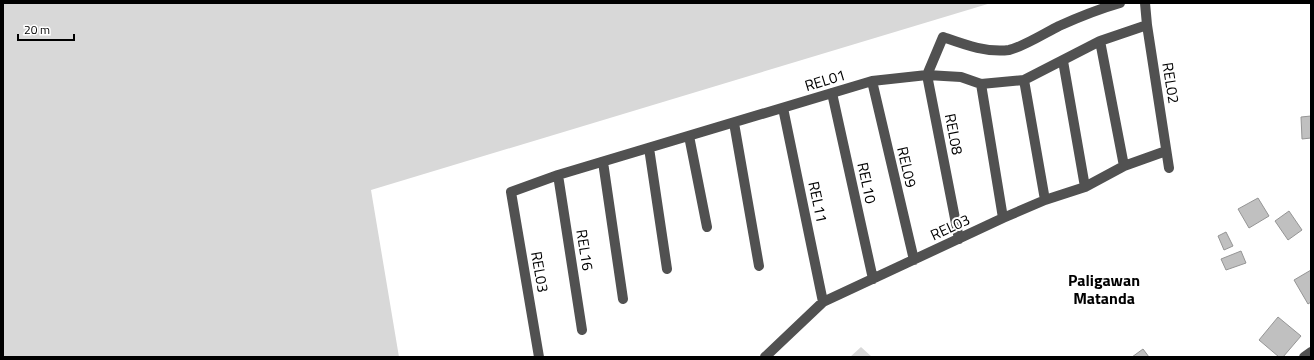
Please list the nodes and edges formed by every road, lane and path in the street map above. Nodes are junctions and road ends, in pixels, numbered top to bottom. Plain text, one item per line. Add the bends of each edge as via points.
1 (1120, 3) edge
2 (1145, 3) edge
3 (1147, 25) junction
4 (1100, 41) junction
5 (1063, 61) junction
6 (927, 75) junction
7 (1024, 80) junction
8 (872, 81) junction
9 (980, 84) junction
10 (832, 93) junction
11 (783, 108) junction
12 (734, 123) junction
13 (689, 136) junction
14 (649, 148) junction
15 (1166, 151) junction
16 (602, 162) junction
17 (1124, 166) junction
18 (1169, 168) dead end
19 (558, 175) junction
20 (1085, 187) junction
21 (511, 192) joint
22 (1045, 200) junction
23 (1004, 218) junction
24 (707, 227) dead end
25 (959, 239) junction
26 (914, 260) junction
27 (759, 266) dead end
28 (667, 269) dead end
29 (873, 279) junction
30 (623, 300) dead end
31 (823, 302) junction
32 (582, 330) dead end
33 (1311, 352) edge
34 (539, 357) edge
35 (765, 357) edge
36 (1304, 357) edge

1 - 6 street via 1066,23 1010,50 973,47 942,38
2 - 3 street, REL02
3 - 4 street, REL01
3 - 15 street, REL02
4 - 5 street, REL01
4 - 17 street
5 - 7 street, REL01
5 - 20 street
6 - 8 street, REL01
6 - 9 street, REL01 via 961,77
6 - 25 street, REL08
7 - 9 street, REL01
7 - 22 street
8 - 10 street, REL01
8 - 26 street, REL09
9 - 23 street
10 - 11 street, REL01
10 - 29 street, REL10
11 - 12 street, REL01
11 - 31 street, REL11
12 - 13 street, REL01
12 - 27 street
13 - 14 street, REL01
13 - 24 street
14 - 16 street, REL01
14 - 28 street
15 - 17 street, REL03
15 - 18 street, REL02
16 - 19 street, REL01
16 - 30 street
17 - 20 street, REL03
19 - 21 street, REL01
19 - 32 street, REL16
20 - 22 street, REL03
21 - 34 street, REL03
22 - 23 street, REL03
23 - 25 street, REL03
25 - 26 street, REL03
26 - 29 street, REL03
29 - 31 street, REL03
31 - 35 street, REL03
33 - 36 street

